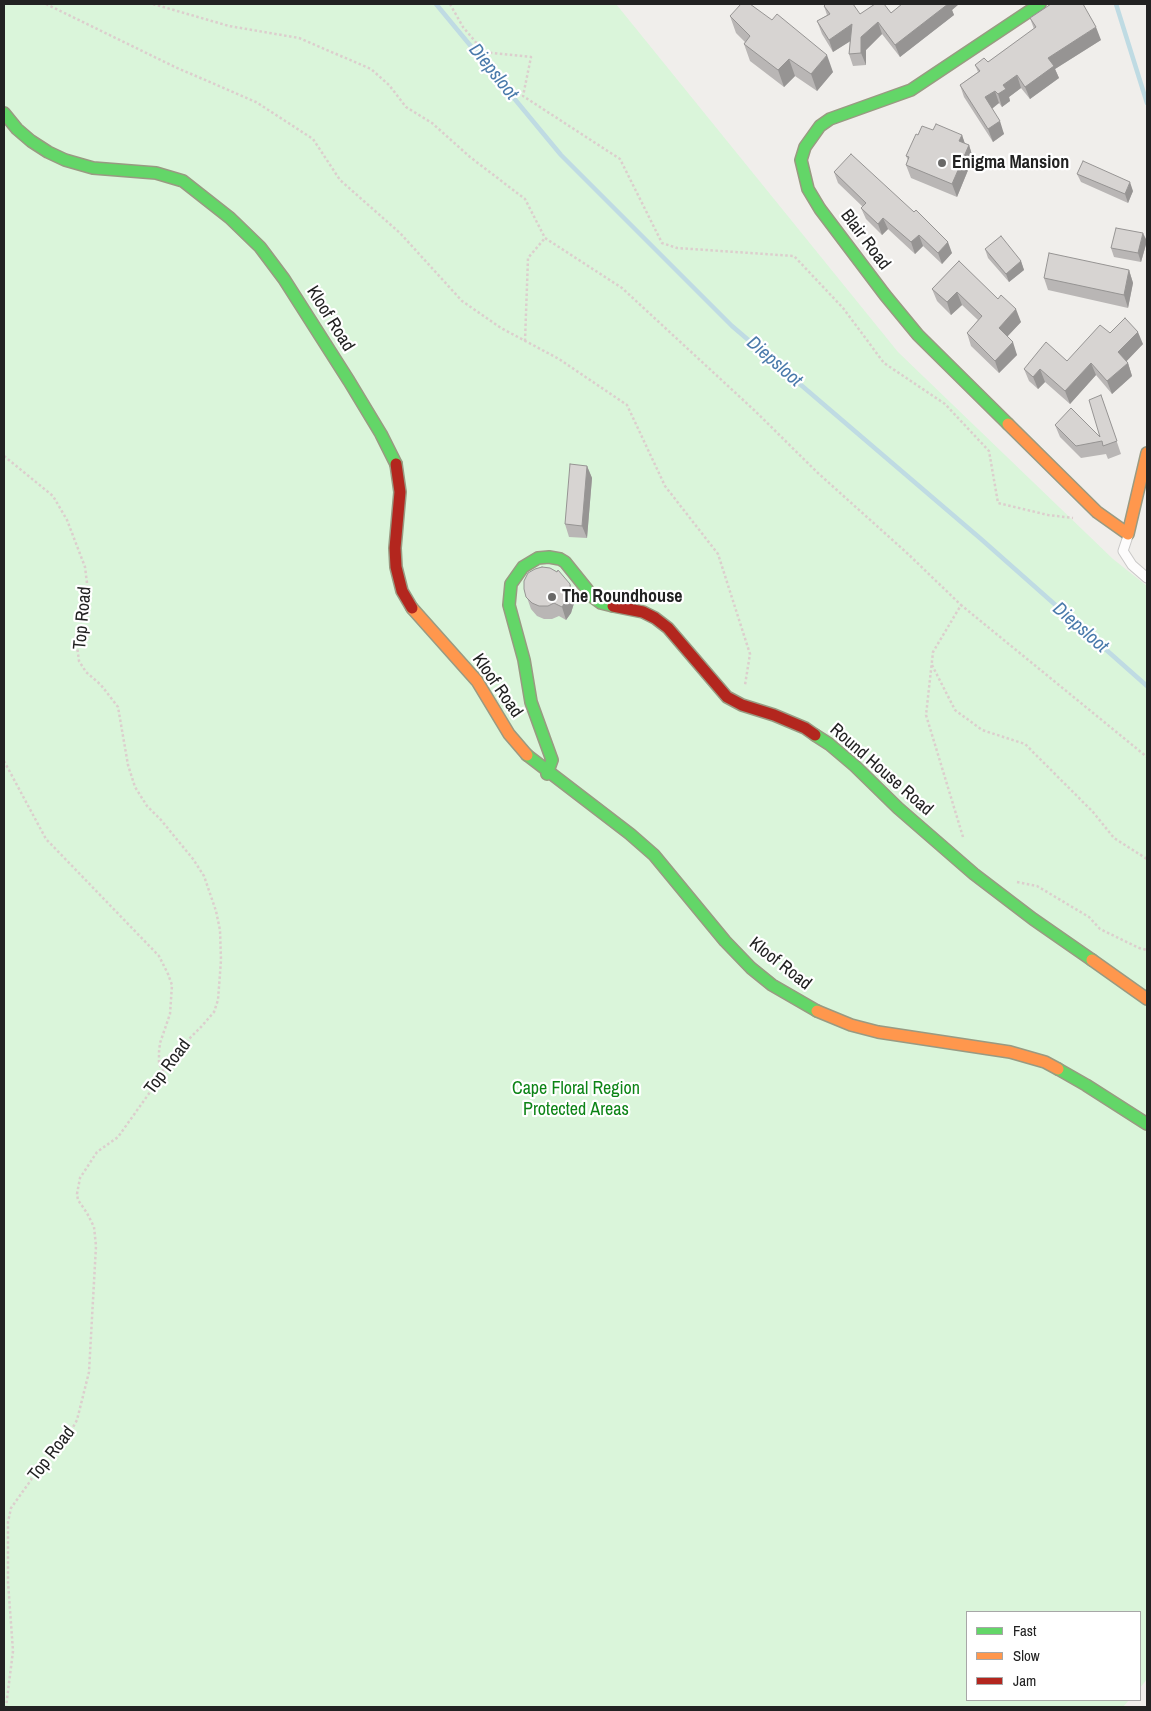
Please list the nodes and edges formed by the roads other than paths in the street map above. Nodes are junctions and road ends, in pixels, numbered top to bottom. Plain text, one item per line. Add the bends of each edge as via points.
1 (1040, 4) edge
2 (4, 113) edge
3 (1147, 453) edge
4 (1128, 534) junction
5 (1147, 578) edge
6 (547, 774) junction
7 (1147, 999) edge
8 (1147, 1124) edge

1 - 4 street, Blair Road via 911,90 830,118 812,136 801,160 808,190 820,209 918,335 1097,512
2 - 6 street, Kloof Road via 31,141 65,160 93,168 156,173 182,181 240,228 266,255 382,434 396,462 400,492 396,566 406,600 481,687 519,748
3 - 4 street
4 - 5 lane via 1123,551 1132,565
6 - 7 street, Round House Road via 552,760 533,708 509,605 517,574 538,558 565,562 601,603 643,612 655,618 668,628 727,697 805,728 829,744 974,874
6 - 8 street, Kloof Road via 641,844 664,866 740,958 794,999 831,1018 863,1028 1034,1058 1058,1068

